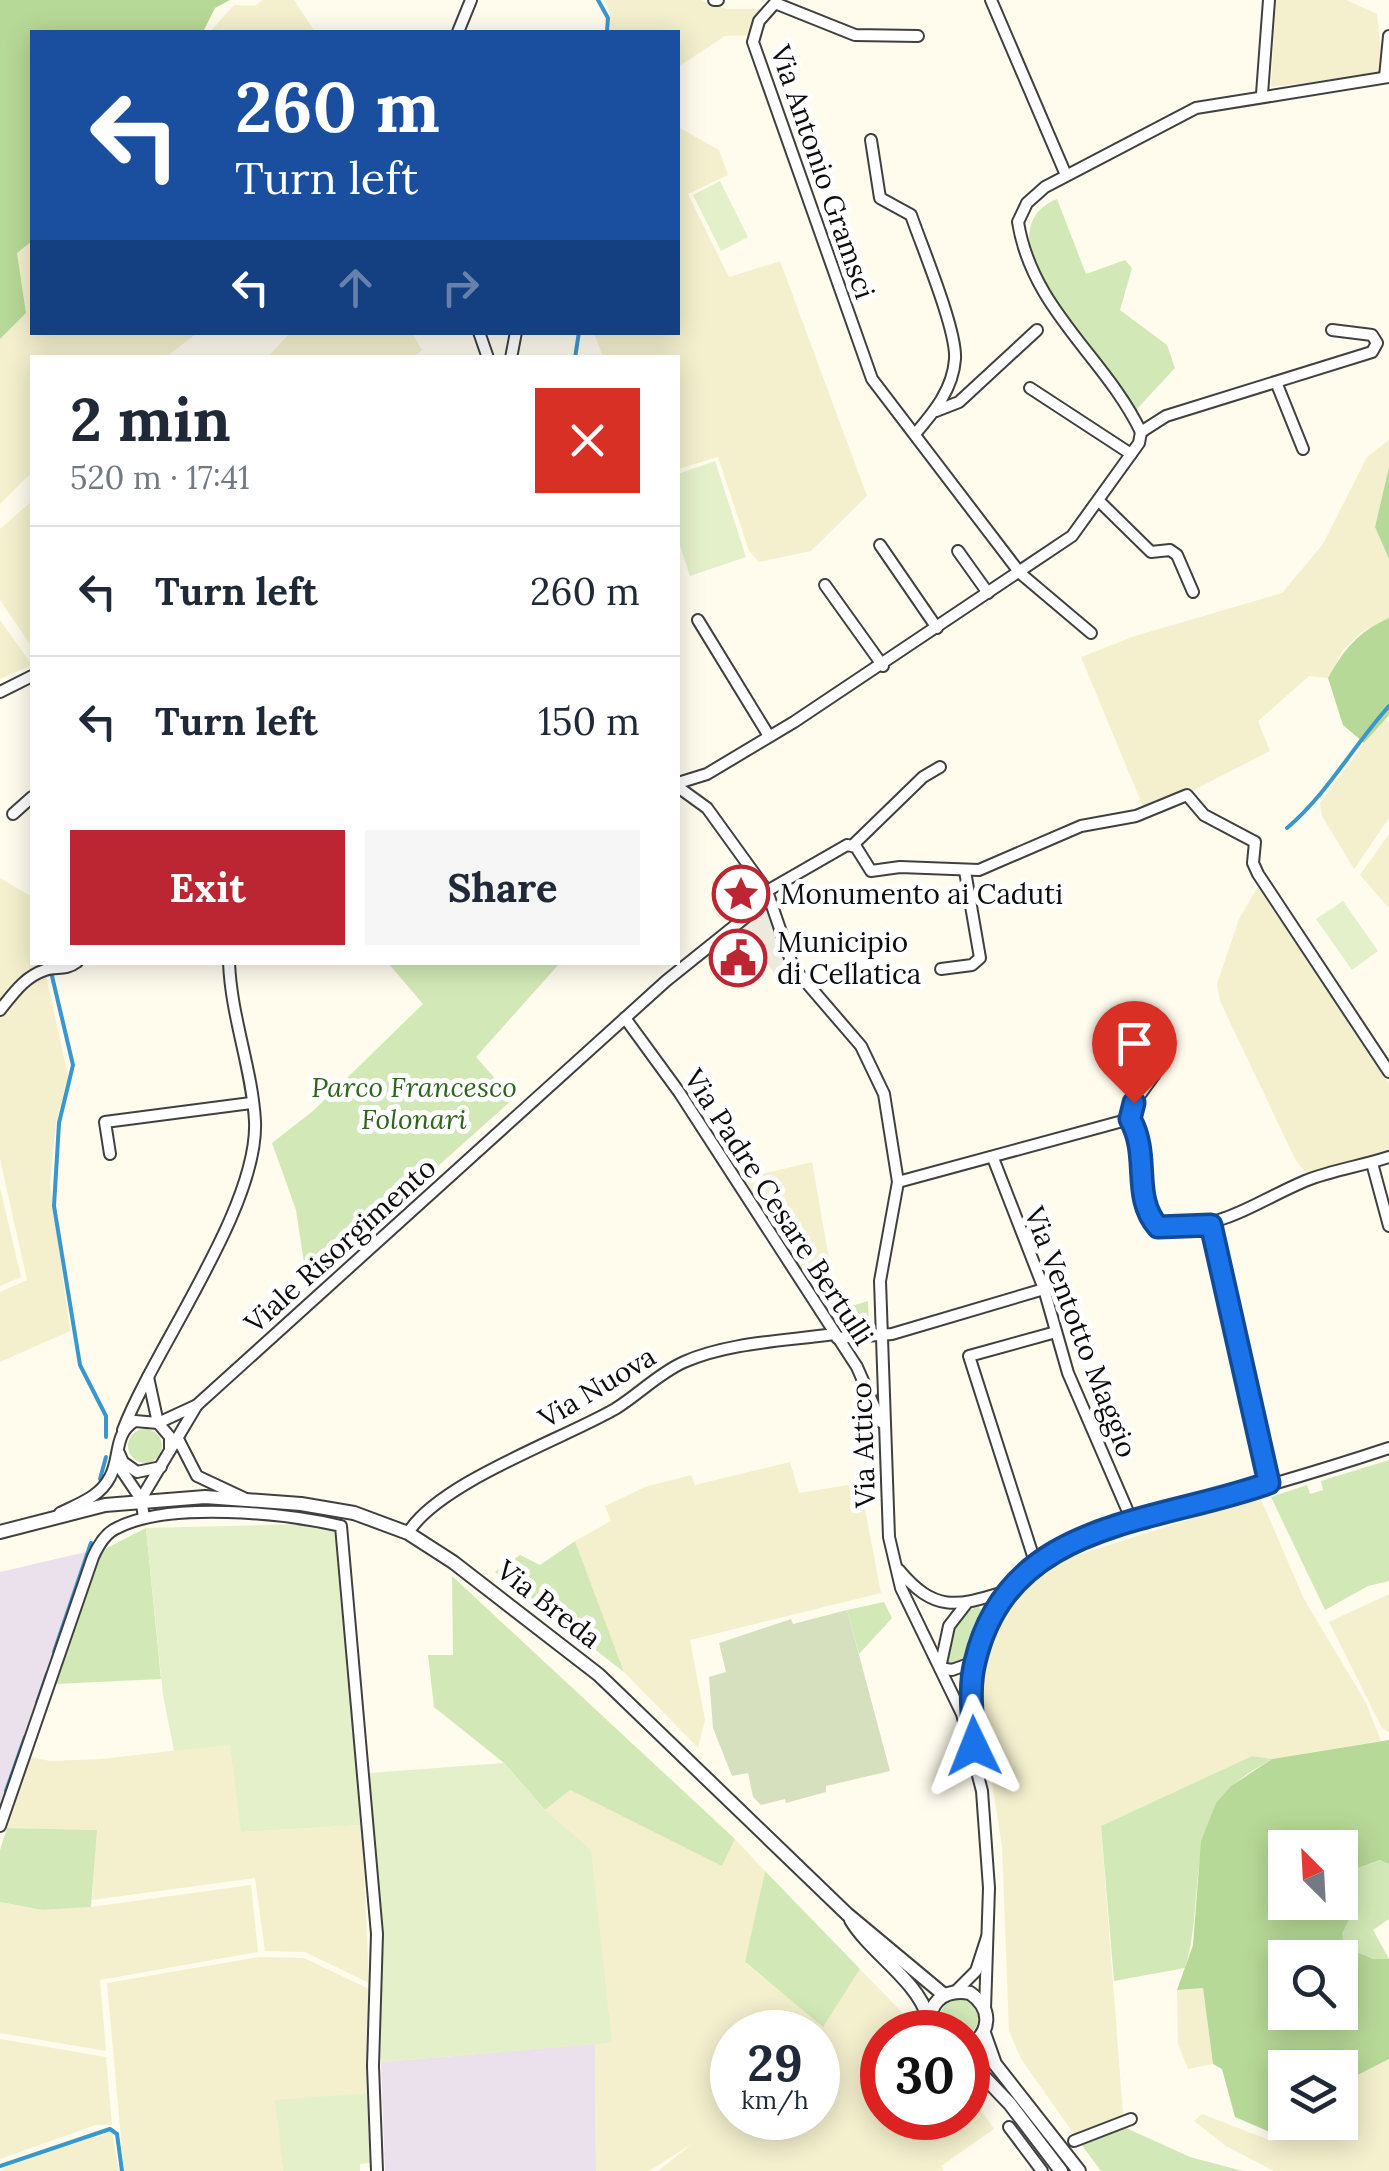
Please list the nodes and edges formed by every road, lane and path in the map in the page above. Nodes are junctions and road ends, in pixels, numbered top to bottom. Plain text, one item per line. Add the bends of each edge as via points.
1 (471, 0) edge
2 (992, 0) edge
3 (1269, 0) edge
4 (771, 1) edge
5 (459, 30) edge
6 (918, 36) dead end
7 (1389, 36) edge
8 (1387, 77) edge
9 (1262, 94) junction
10 (871, 140) dead end
11 (1066, 174) junction
12 (1037, 330) dead end
13 (1332, 330) dead end
14 (1276, 382) junction
15 (1030, 388) dead end
16 (935, 412) junction
17 (1141, 432) junction
18 (914, 434) junction
19 (1303, 449) dead end
20 (1131, 454) junction
21 (1099, 501) junction
22 (880, 545) dead end
23 (958, 551) dead end
24 (1020, 573) junction
25 (826, 585) dead end
26 (1194, 592) dead end
27 (988, 593) junction
28 (698, 620) dead end
29 (937, 628) junction
30 (1091, 633) dead end
31 (883, 666) junction
32 (30, 677) edge
33 (0, 692) edge
34 (769, 736) junction
35 (939, 764) dead end
36 (707, 774) junction
37 (680, 784) edge
38 (680, 786) edge
39 (695, 797) junction
40 (30, 799) edge
41 (13, 814) dead end
42 (853, 845) junction
43 (965, 870) junction
44 (769, 892) junction
45 (72, 965) edge
46 (229, 965) edge
47 (941, 969) dead end
48 (0, 1010) edge
49 (625, 1018) junction
50 (1389, 1072) edge
51 (1156, 1074) dead end
52 (251, 1103) junction
53 (1130, 1119) junction
54 (110, 1154) dead end
55 (1389, 1157) edge
56 (993, 1158) junction
57 (1372, 1163) junction
58 (898, 1182) junction
59 (1211, 1225) junction
60 (1389, 1226) edge
61 (1044, 1288) junction
62 (881, 1332) junction
63 (1056, 1332) junction
64 (835, 1336) junction
65 (882, 1372) junction
66 (860, 1374) junction
67 (148, 1377) junction
68 (198, 1405) junction
69 (158, 1423) junction
70 (883, 1428) junction
71 (123, 1430) junction
72 (178, 1439) junction
73 (118, 1446) junction
74 (1389, 1448) edge
75 (169, 1456) junction
76 (116, 1462) junction
77 (162, 1466) junction
78 (1269, 1483) junction
79 (245, 1498) junction
80 (141, 1500) junction
81 (54, 1516) junction
82 (144, 1517) junction
83 (1132, 1522) junction
84 (0, 1532) edge
85 (408, 1534) junction
86 (1035, 1562) junction
87 (894, 1564) junction
88 (1004, 1592) junction
89 (966, 1604) junction
90 (974, 1662) junction
91 (940, 1668) junction
92 (974, 1753) junction
93 (0, 1826) edge
94 (847, 1914) junction
95 (987, 1936) junction
96 (950, 1992) junction
97 (985, 2008) joint
98 (924, 2010) edge
99 (933, 2010) edge
100 (990, 2050) edge
101 (990, 2083) edge
102 (1131, 2119) dead end
103 (1008, 2127) dead end
104 (1074, 2140) dead end
105 (376, 2171) edge
106 (1042, 2171) edge
107 (1061, 2171) edge
108 (1078, 2171) edge

1 - 5 street
2 - 11 street
3 - 9 street
4 - 6 street, Via Antonio Gramsci via 855,35
4 - 18 street, Via Antonio Gramsci via 753,42 872,380
7 - 8 street
8 - 9 street
9 - 11 street via 1196,108
10 - 16 street, Via Antonio Gramsci via 880,198 912,215 956,356
11 - 17 street via 1028,203 1018,222 1022,248 1055,316
12 - 16 street, Via Antonio Gramsci via 959,402
13 - 14 street via 1372,335 1377,343 1372,352
14 - 17 street via 1166,416
14 - 19 street
15 - 20 street
16 - 18 street, Via Antonio Gramsci
17 - 20 street
18 - 24 street, Via Antonio Gramsci
20 - 21 street
21 - 24 street via 1072,536
21 - 26 street via 1151,552 1177,555
22 - 29 street
23 - 27 street
24 - 27 street
24 - 30 street, Via Antonio Gramsci
25 - 31 street
27 - 29 street
28 - 34 street
29 - 31 street
31 - 34 street
32 - 33 street
34 - 36 street
35 - 42 street, Viale Risorgimento
36 - 37 street
36 - 39 street
38 - 39 street
39 - 44 street, Via Attico
40 - 41 street
42 - 43 street via 870,871
42 - 44 street, Viale Risorgimento
43 - 47 street via 980,958 972,966
43 - 50 street via 992,866 1081,826 1136,816 1184,794 1204,815 1255,842 1253,863 1287,925
44 - 49 street, Viale Risorgimento
44 - 58 street, Via Attico via 793,967 862,1046 876,1072
45 - 48 street via 23,982
46 - 52 street
49 - 64 street, Via Padre Cesare Bertulli
49 - 68 street, Viale Risorgimento
51 - 53 street
52 - 54 street via 104,1122
52 - 67 street via 252,1142 237,1200
53 - 56 street
53 - 59 street via 1142,1139 1148,1216 1158,1227
55 - 57 street
56 - 58 street
56 - 61 street, Via Ventotto Maggio
57 - 59 street via 1307,1180
57 - 60 street
58 - 62 street, Via Attico via 882,1249
59 - 78 street
61 - 62 street, Via Nuova
61 - 63 street, Via Ventotto Maggio
62 - 64 street, Via Nuova
62 - 65 street, Via Attico
63 - 83 street, Via Ventotto Maggio
63 - 86 street via 969,1356
64 - 66 street, Via Padre Cesare Bertulli
64 - 85 street, Via Nuova via 714,1352 682,1363 574,1432 512,1459 418,1515
65 - 66 street
65 - 70 street, Via Attico
66 - 70 street, Via Padre Cesare Bertulli
67 - 69 street
67 - 71 street
68 - 69 street, Viale Risorgimento
68 - 72 street, Viale Risorgimento
69 - 71 street, Viale Risorgimento via 142,1420
69 - 75 street via 170,1437
70 - 87 street, Via Attico
71 - 73 street
72 - 75 street, Viale Risorgimento
72 - 79 street via 196,1476
73 - 76 street
73 - 77 street via 123,1462 138,1472
74 - 78 street
75 - 77 street, Viale Risorgimento
76 - 80 street
76 - 81 street via 95,1496
77 - 80 street, Viale Risorgimento
78 - 83 street
79 - 80 street, Via Breda
79 - 85 street, Via Breda via 354,1513
80 - 81 street, Via Breda
80 - 82 street
81 - 84 street, Via Breda
82 - 93 street via 112,1529 92,1558
82 - 105 street via 285,1517 341,1526 377,1934
83 - 86 street
85 - 94 street, Via Breda via 599,1675
86 - 88 street
87 - 89 street via 932,1600
87 - 91 street, Via Attico
88 - 89 street
88 - 90 street
89 - 91 street via 949,1626
90 - 91 street
90 - 92 street
91 - 92 street, Via Attico
92 - 95 street, Via Attico via 988,1845
94 - 96 street, Via Breda
94 - 98 street, Via Breda
95 - 96 street, Via Attico via 976,1971
95 - 97 street, Via Attico
96 - 97 street, Via Breda via 970,1993
96 - 99 street, Via Breda
100 - 108 street
101 - 107 street
102 - 104 street
103 - 106 street

